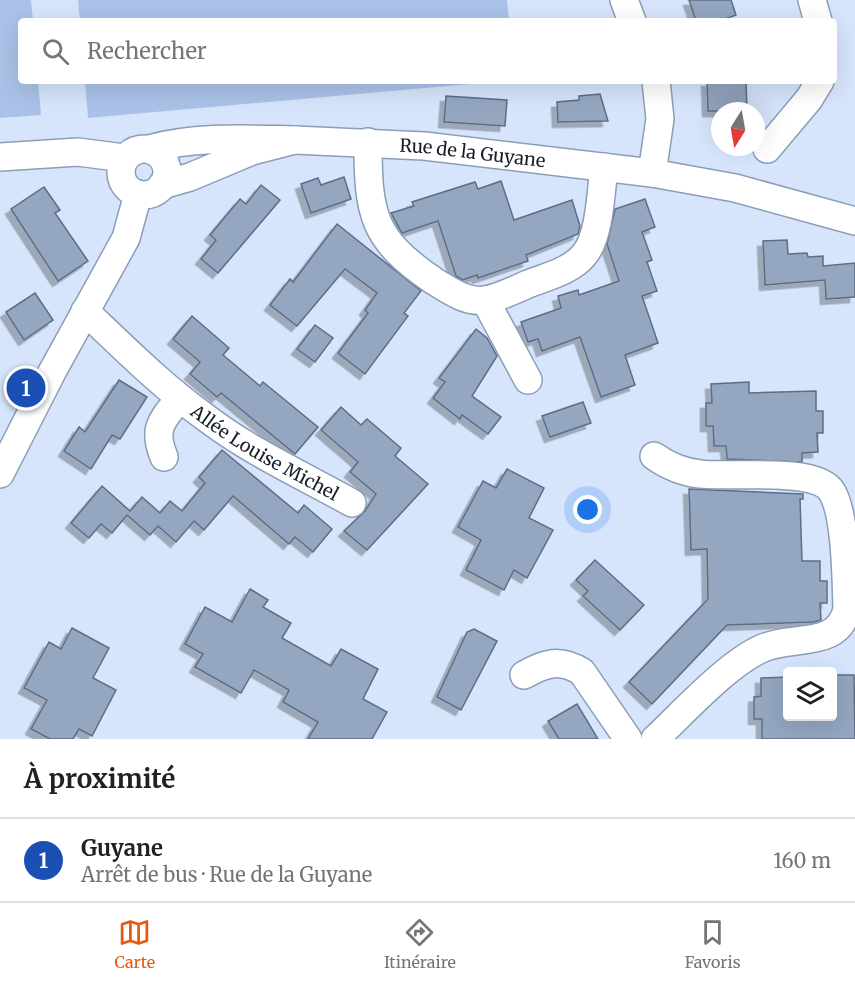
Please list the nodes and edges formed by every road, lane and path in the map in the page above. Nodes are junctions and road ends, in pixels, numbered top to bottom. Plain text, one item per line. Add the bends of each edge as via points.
1 (624, 0) edge
2 (812, 0) edge
3 (631, 18) edge
4 (817, 18) edge
5 (656, 84) edge
6 (818, 84) edge
7 (295, 140) junction
8 (368, 142) junction
9 (767, 148) dead end
10 (137, 154) junction
11 (0, 157) edge
12 (604, 167) junction
13 (652, 172) junction
14 (150, 190) junction
15 (855, 221) edge
16 (485, 300) junction
17 (85, 311) junction
18 (528, 380) dead end
19 (180, 398) junction
20 (654, 456) dead end
21 (164, 457) dead end
22 (0, 474) edge
23 (352, 503) dead end
24 (850, 582) edge
25 (524, 675) dead end
26 (627, 739) edge
27 (655, 739) edge

1 - 3 street
2 - 4 street
5 - 13 street via 660,119
6 - 9 street
7 - 8 street, Rue de la Guyane
7 - 10 street, Rue de la Guyane via 170,143
7 - 14 street, Rue de la Guyane via 252,151
8 - 12 street, Rue de la Guyane via 454,148
8 - 16 street via 368,188 383,238 454,294
10 - 11 street via 78,152
10 - 14 street via 120,175 130,190
10 - 14 street via 163,159 166,177
12 - 13 street, Rue de la Guyane
12 - 16 street via 597,221 585,255 572,266
13 - 15 street, Rue de la Guyane via 735,188
14 - 17 street
16 - 18 street
17 - 19 street, Allée Louise Michel
17 - 22 street
19 - 21 street, Allée Louise Michel via 160,423 158,433
19 - 23 street, Allée Louise Michel via 252,448
20 - 24 street via 683,471 700,474 804,476 826,485 837,503
24 - 27 street via 845,621 838,630 828,637 762,648 738,663
25 - 26 street via 543,664 556,662 582,672

